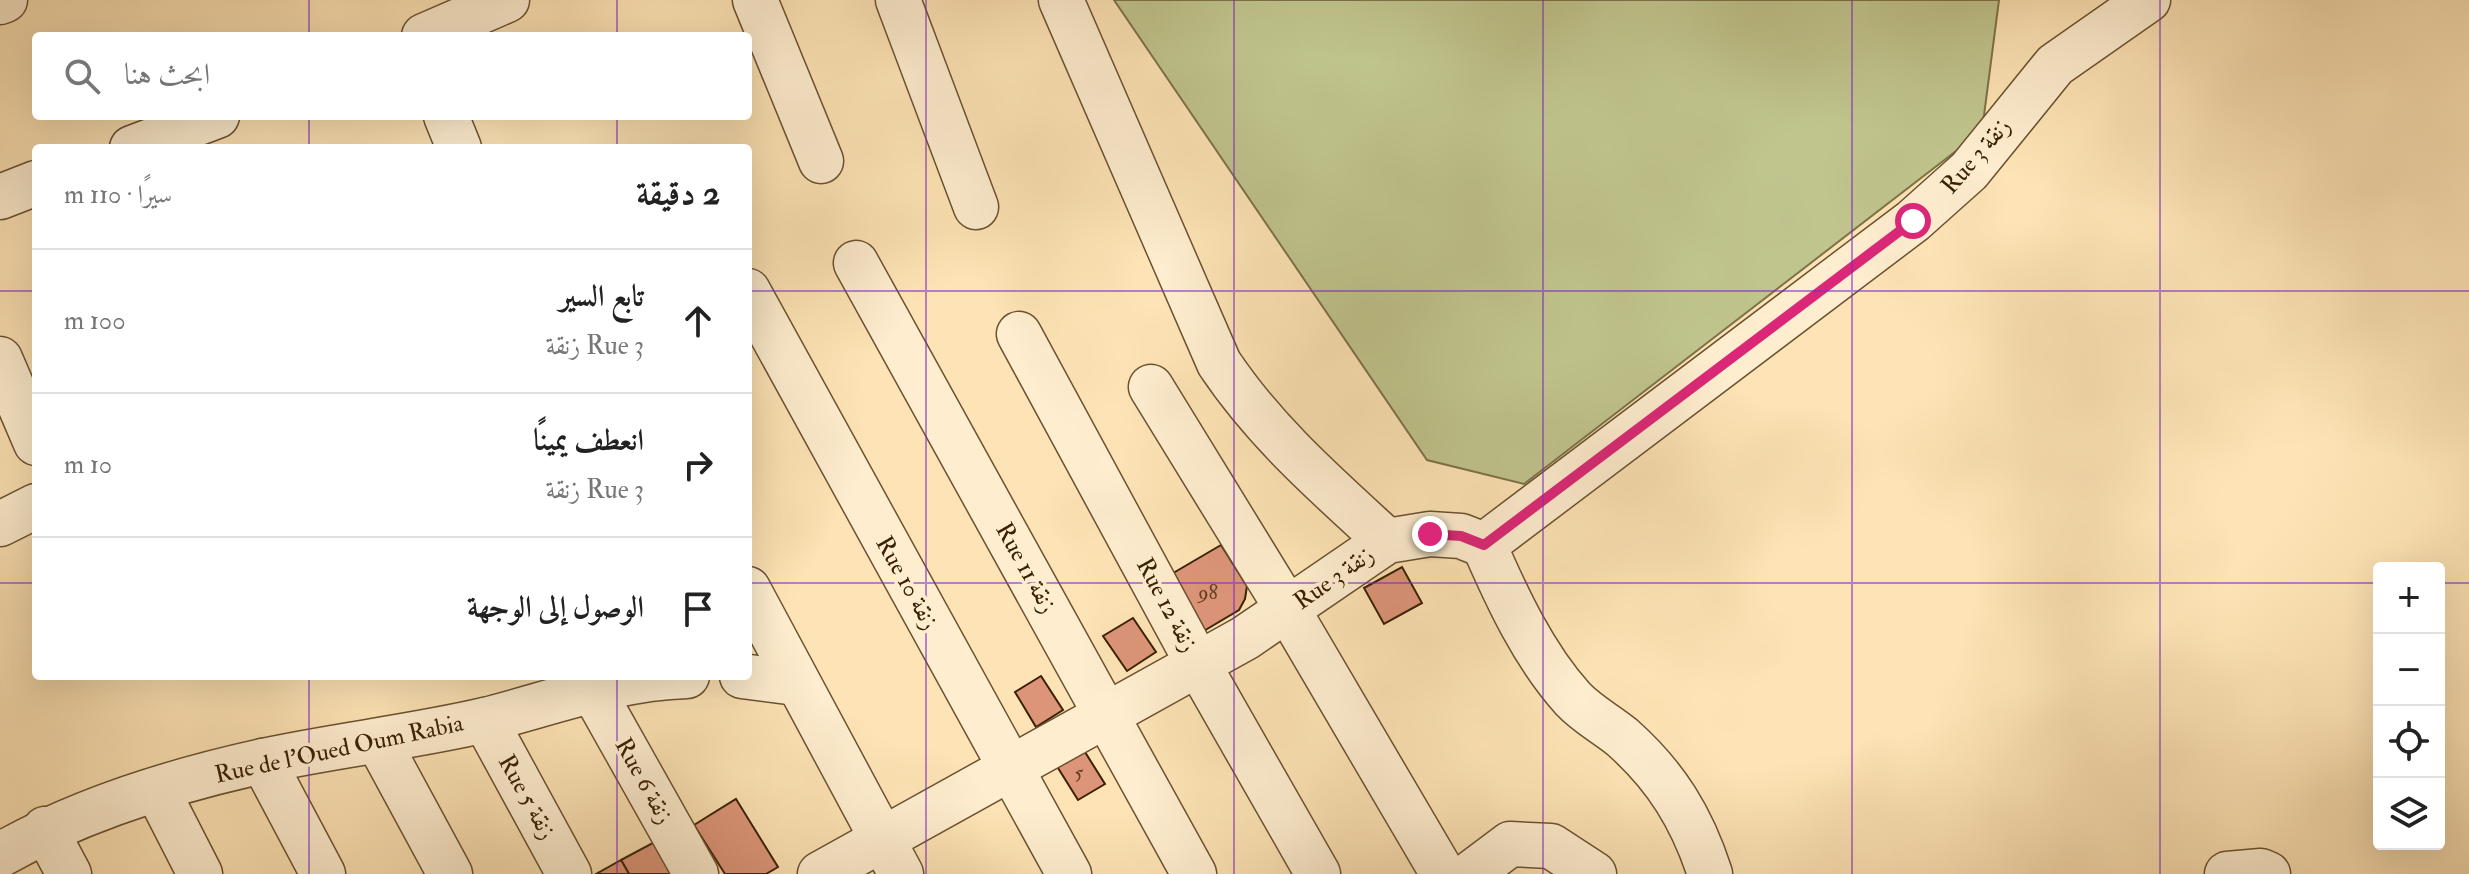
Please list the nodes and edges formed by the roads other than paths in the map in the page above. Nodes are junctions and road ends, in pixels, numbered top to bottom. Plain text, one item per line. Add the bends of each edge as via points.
1 (507, 0) edge
2 (755, 0) edge
3 (898, 0) edge
4 (1061, 0) edge
5 (2148, 0) edge
6 (433, 32) edge
7 (208, 120) edge
8 (448, 120) edge
9 (159, 143) edge
10 (457, 144) edge
11 (821, 161) dead end
12 (32, 185) edge
13 (0, 197) edge
14 (976, 207) dead end
15 (856, 263) dead end
16 (752, 298) edge
17 (1019, 334) dead end
18 (0, 359) edge
19 (1151, 387) dead end
20 (32, 434) edge
21 (32, 508) edge
22 (0, 524) edge
23 (1387, 541) junction
24 (1484, 545) junction
25 (752, 597) edge
26 (1288, 610) junction
27 (1198, 664) junction
28 (752, 677) edge
29 (658, 680) edge
30 (796, 683) junction
31 (592, 689) junction
32 (1106, 714) junction
33 (485, 720) junction
34 (378, 741) junction
35 (263, 761) junction
36 (1010, 771) junction
37 (157, 790) junction
38 (45, 829) junction
39 (0, 855) edge
40 (891, 858) edge
41 (69, 874) edge
42 (200, 874) edge
43 (323, 874) edge
44 (450, 874) edge
45 (569, 874) edge
46 (696, 874) edge
47 (820, 874) edge
48 (1069, 874) edge
49 (1194, 874) edge
50 (1318, 874) edge
51 (1443, 874) edge
52 (1470, 874) edge
53 (1594, 874) edge
54 (1710, 874) edge
55 (2227, 874) edge
56 (2268, 874) edge

1 - 6 street
2 - 11 street
3 - 14 street
4 - 23 street via 1219,363 1248,407
5 - 24 street, Rue 3 زنقة via 2055,65 1969,171 1913,221
7 - 9 street
8 - 10 street
12 - 13 street
15 - 32 street, Rue 11 زنقة
16 - 36 street, Rue 10 زنقة
17 - 27 street, Rue 12 زنقة
18 - 20 street
19 - 26 street
21 - 22 street
23 - 24 street, Rue 3 زنقة via 1430,534 1461,536
23 - 26 street, Rue 3 زنقة
24 - 54 street via 1507,598 1574,700 1663,776 1700,843
25 - 30 street
26 - 27 street, Rue 3 زنقة
26 - 51 street
27 - 32 street, Rue 3 زنقة
27 - 50 street, Rue 12 زنقة
28 - 30 street
29 - 31 street, Rue de l'Oued Oum Rabia
30 - 40 street
31 - 33 street, Rue de l'Oued Oum Rabia
31 - 46 street, Rue 6 زنقة
32 - 36 street, Rue 3 زنقة
32 - 49 street, Rue 11 زنقة
33 - 34 street, Rue de l'Oued Oum Rabia
33 - 45 street, Rue 5 زنقة
34 - 35 street, Rue de l'Oued Oum Rabia
34 - 44 street
35 - 37 street, Rue de l'Oued Oum Rabia
35 - 43 street
36 - 40 street, Rue 3 زنقة
36 - 48 street, Rue 10 زنقة
37 - 38 street, Rue de l'Oued Oum Rabia
37 - 42 street
38 - 39 street, Rue de l'Oued Oum Rabia
38 - 41 street
40 - 47 street, Rue 3 زنقة
52 - 53 street via 1510,844 1551,846
55 - 56 street

